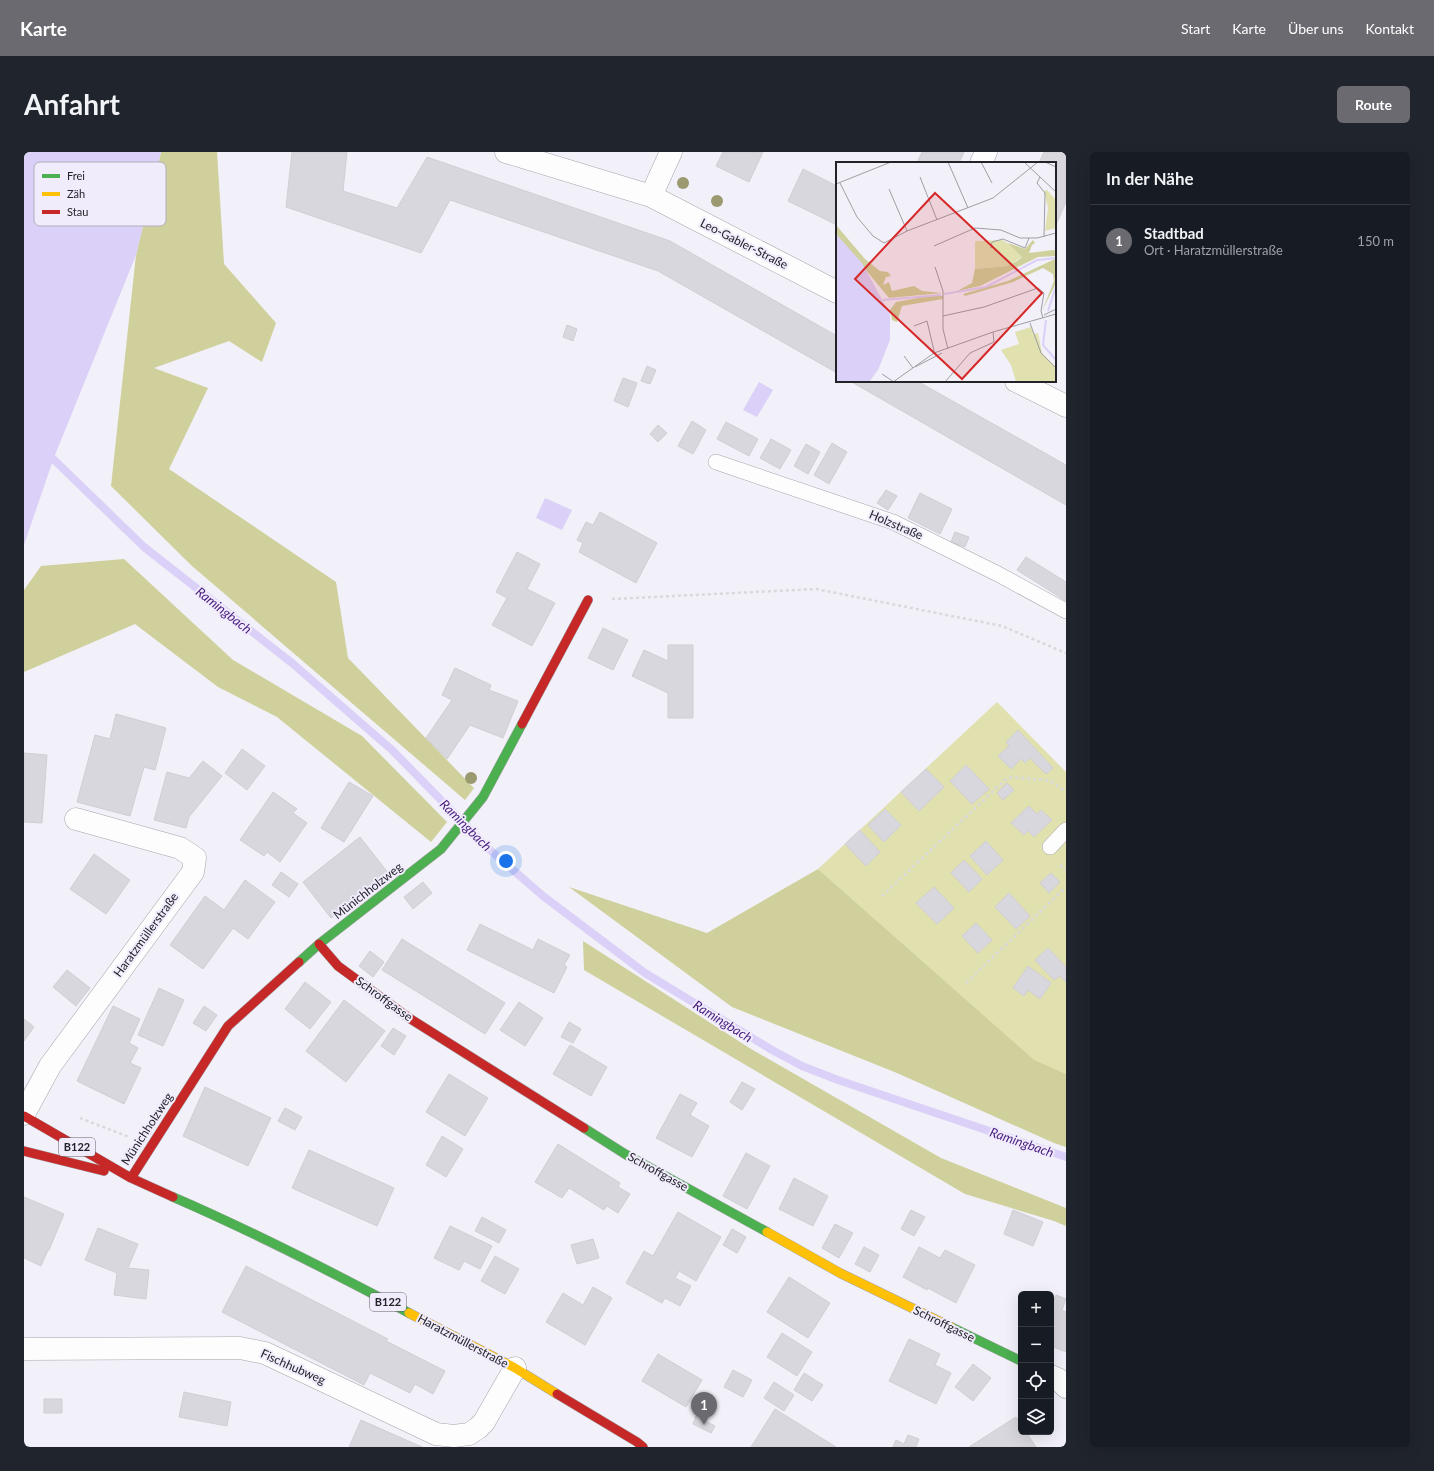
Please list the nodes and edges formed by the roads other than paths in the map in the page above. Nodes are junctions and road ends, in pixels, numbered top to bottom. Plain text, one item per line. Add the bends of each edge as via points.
1 (506, 152) edge
2 (671, 152) edge
3 (986, 152) edge
4 (981, 162) edge
5 (651, 196) junction
6 (836, 291) edge
7 (1018, 382) edge
8 (1066, 406) edge
9 (716, 462) dead end
10 (588, 600) road end
11 (1066, 611) edge
12 (76, 819) dead end
13 (1066, 830) edge
14 (1050, 847) dead end
15 (319, 944) junction
16 (24, 1115) edge
17 (24, 1151) edge
18 (131, 1178) junction
19 (24, 1349) edge
20 (1018, 1360) edge
21 (515, 1368) junction
22 (1054, 1377) edge
23 (1066, 1387) edge
24 (640, 1445) edge
25 (653, 1447) edge

1 - 5 street, Leo-Gabler-Straße
2 - 5 street
3 - 4 street
5 - 6 street, Leo-Gabler-Straße
7 - 8 street
9 - 11 lane, Holzstraße via 893,522
10 - 15 street, Münichholzweg via 483,797 441,849
12 - 16 street, Haratzmüllerstraße via 180,848 195,858 193,872 50,1066
13 - 14 lane
15 - 18 street, Münichholzweg via 228,1026
15 - 20 street, Schroffgasse via 338,966 409,1018 625,1154 840,1273
16 - 18 street, Haratzmüllerstraße / B122
17 - 18 street, Haratzmüllerstraße / B122
18 - 21 street, Haratzmüllerstraße / B122 via 314,1263
19 - 21 street, Fischhubweg via 252,1350 265,1353 445,1436 469,1434 484,1422
21 - 24 street, Haratzmüllerstraße / B122
22 - 23 street
24 - 25 street, Haratzmüllerstraße / B122

